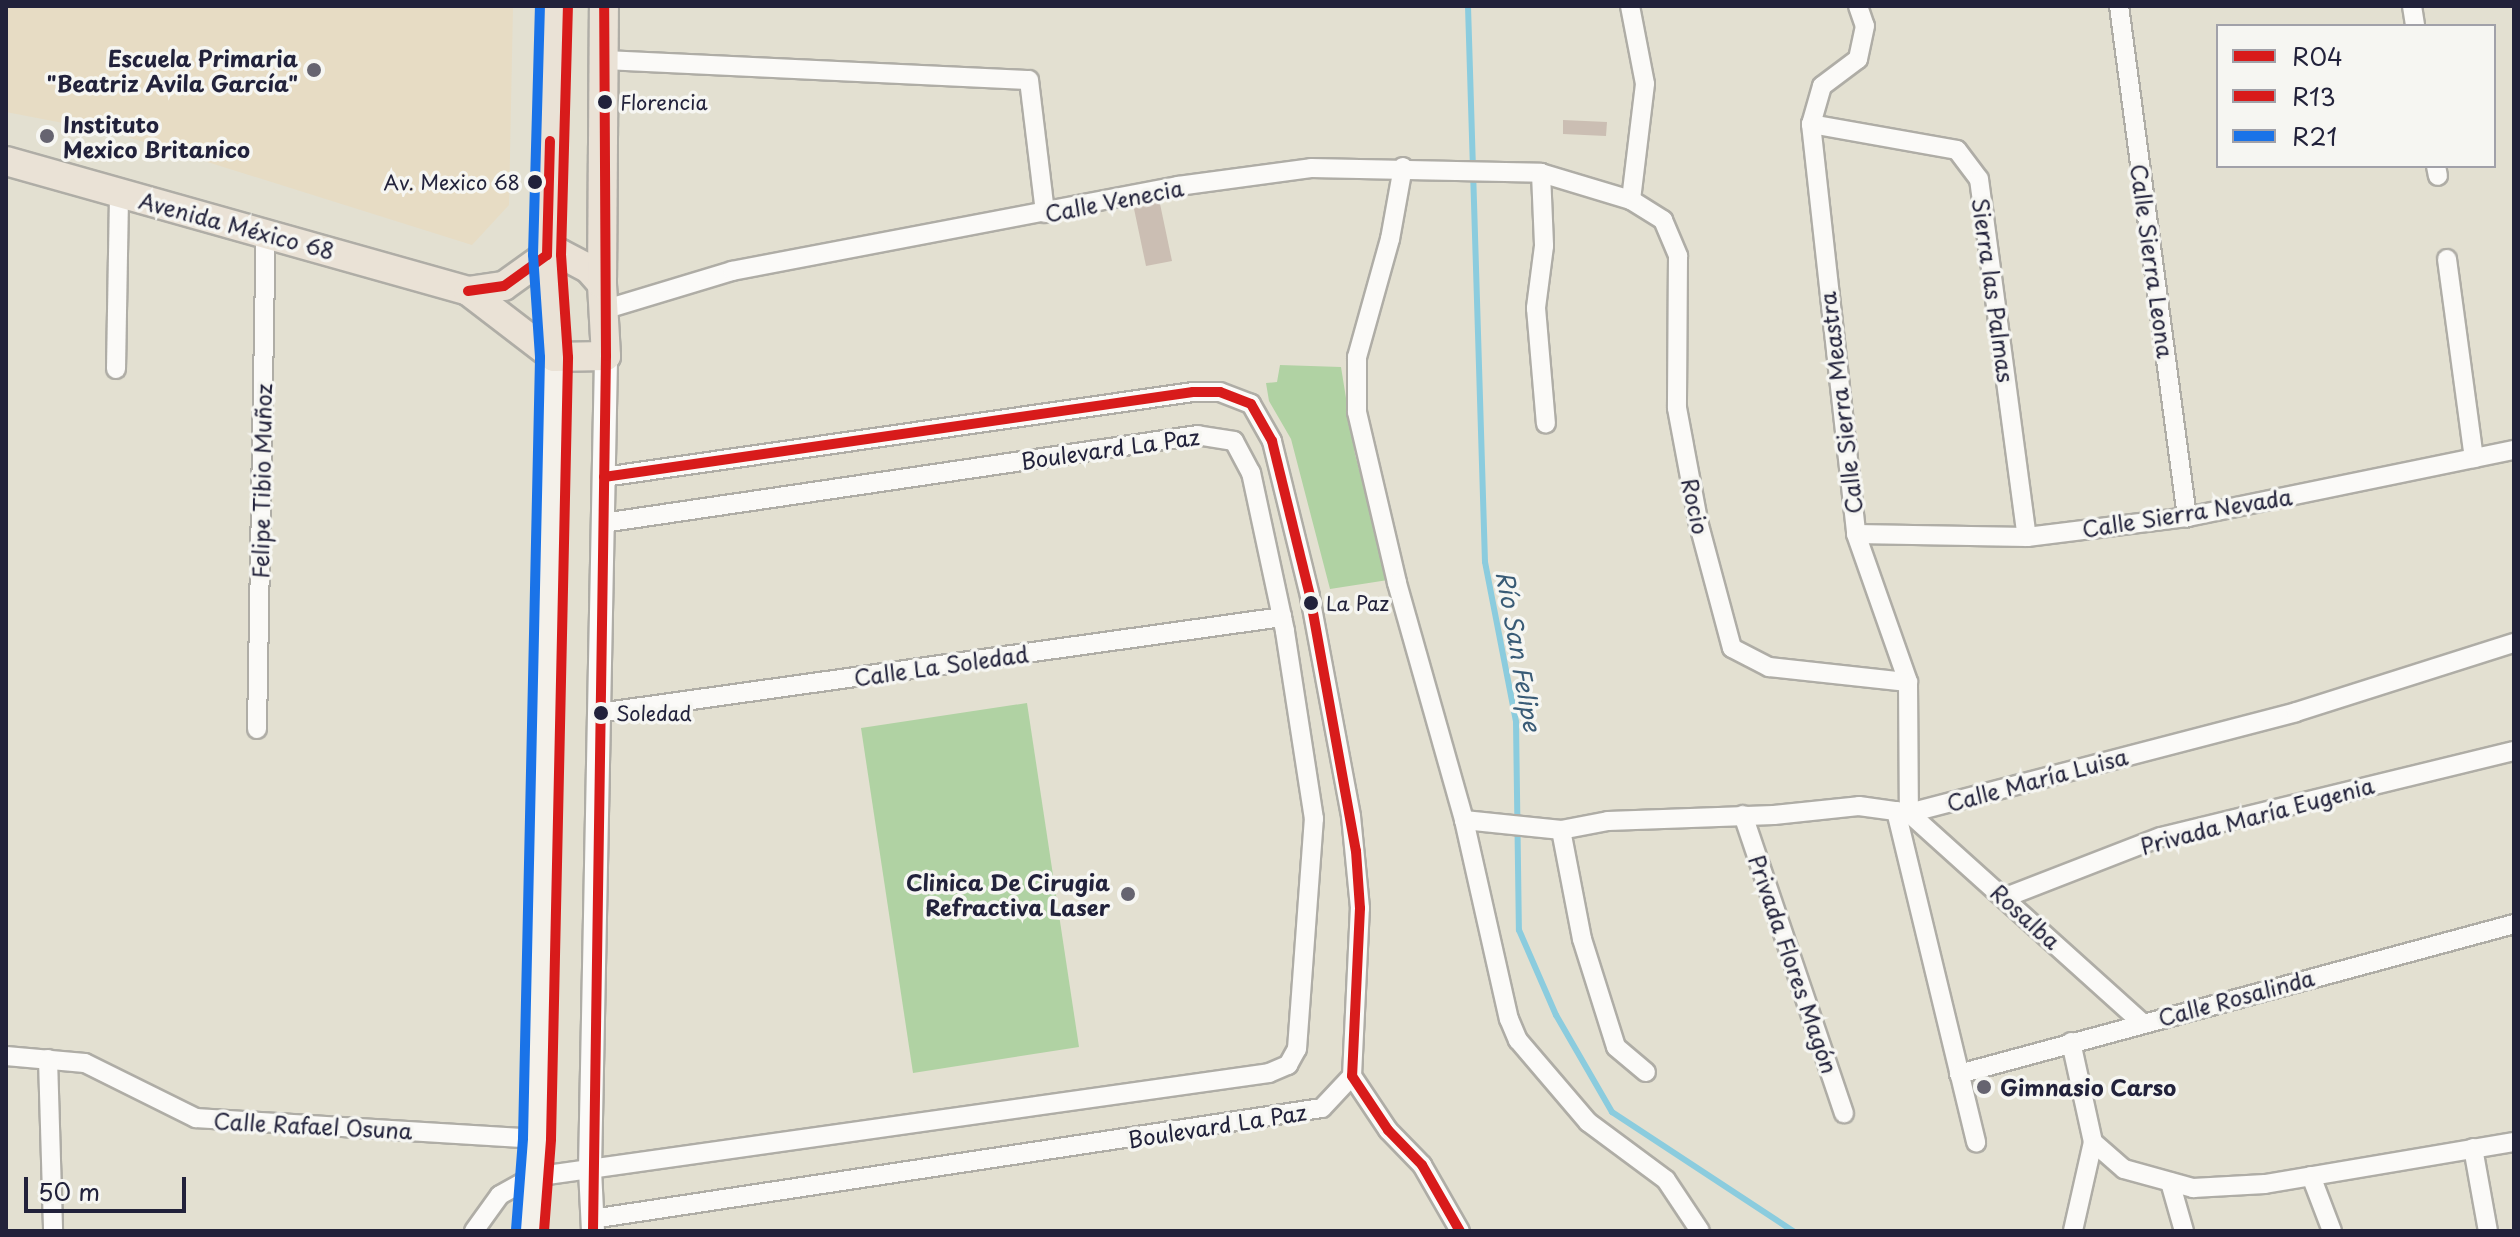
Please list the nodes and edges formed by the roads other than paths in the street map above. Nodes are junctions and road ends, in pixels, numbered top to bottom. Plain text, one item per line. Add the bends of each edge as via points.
1 (554, 6) edge
2 (604, 6) edge
3 (1630, 6) edge
4 (1858, 6) edge
5 (2119, 6) edge
6 (603, 60) junction
7 (1811, 124) junction
8 (7, 166) edge
9 (1403, 167) junction
10 (1541, 173) junction
11 (119, 193) junction
12 (1631, 200) junction
13 (1045, 213) junction
14 (266, 232) junction
15 (547, 255) junction
16 (2447, 259) dead end
17 (468, 291) junction
18 (602, 297) junction
19 (606, 356) junction
20 (554, 357) junction
21 (116, 369) dead end
22 (1546, 424) dead end
23 (2514, 450) edge
24 (2474, 458) junction
25 (604, 477) junction
26 (2187, 517) junction
27 (603, 523) junction
28 (1856, 534) junction
29 (2027, 537) junction
30 (1282, 617) junction
31 (2514, 643) edge
32 (1908, 682) junction
33 (599, 713) junction
34 (257, 729) dead end
35 (2514, 751) edge
36 (1902, 812) junction
37 (1743, 815) junction
38 (1464, 820) junction
39 (1554, 829) junction
40 (2006, 897) junction
41 (2514, 924) edge
42 (2141, 1022) junction
43 (2071, 1042) junction
44 (6, 1056) edge
45 (48, 1059) junction
46 (1646, 1072) dead end
47 (1959, 1074) junction
48 (1352, 1076) junction
49 (1844, 1113) dead end
50 (537, 1139) junction
51 (1976, 1142) dead end
52 (2093, 1142) junction
53 (2514, 1142) edge
54 (2473, 1148) junction
55 (590, 1170) junction
56 (2311, 1176) junction
57 (533, 1177) junction
58 (2170, 1182) junction
59 (593, 1225) edge
60 (53, 1231) edge
61 (474, 1231) edge
62 (530, 1231) edge
63 (1460, 1231) edge
64 (1700, 1231) edge
65 (2073, 1231) edge
66 (2184, 1231) edge
67 (2332, 1231) edge
68 (2488, 1231) edge

1 - 15 main road
2 - 6 main road
3 - 12 street via 1645,84
4 - 7 street, Calle Sierra Meastra via 1865,26 1858,59 1822,86
5 - 26 street, Calle Sierra Leona
6 - 13 street via 1029,80
6 - 18 main road
7 - 28 street, Calle Sierra Meastra
7 - 29 street, Sierra las Palmas via 1957,150 1979,179
8 - 11 main road, Avenida México 68
9 - 10 street, Calle Venecia
9 - 13 street, Calle Venecia via 1311,168 1178,186
9 - 38 street via 1388,250 1357,357 1357,412 1394,571
10 - 12 street, Calle Venecia
10 - 22 street via 1544,246 1536,308
11 - 14 main road, Avenida México 68
11 - 21 street
12 - 32 street, Rocio via 1663,220 1678,256 1677,408 1699,525 1732,648 1769,667
13 - 18 street, Calle Venecia
14 - 17 main road, Avenida México 68
14 - 34 street, Felipe Tibio Muñoz
15 - 17 main road, Avenida México 68 via 504,286
15 - 18 main road via 559,253 576,261
15 - 20 main road
16 - 24 street
17 - 20 main road, Avenida México 68
18 - 19 main road
19 - 20 main road
19 - 25 street
20 - 50 main road
23 - 24 street, Calle Sierra Nevada
24 - 26 street, Calle Sierra Nevada
25 - 27 street
25 - 48 street, Boulevard La Paz via 1193,392 1220,392 1251,404 1272,441 1310,596 1356,851 1360,908
26 - 29 street, Calle Sierra Nevada
27 - 30 street, Boulevard La Paz via 1185,437 1224,436 1248,461
27 - 33 street
28 - 29 street, Calle Sierra Nevada
28 - 32 street, Calle Sierra Meastra
30 - 33 street, Calle La Soledad
30 - 55 street, Boulevard La Paz via 1315,834 1299,1038 1288,1065 1269,1073
31 - 36 street, Calle María Luisa via 2296,712
32 - 36 street, Calle Sierra Meastra
33 - 55 street
35 - 40 street, Privada María Eugenia via 2161,837
36 - 37 street, Calle María Luisa via 1859,806
36 - 40 street, Rosalba
36 - 47 street, Calle Sierra Meastra
37 - 39 street, Calle María Luisa
37 - 49 street, Privada Flores Magón
38 - 39 street, Calle María Luisa
38 - 64 street via 1518,1040 1598,1131 1666,1180
39 - 46 street via 1616,1047
40 - 42 street, Rosalba
41 - 42 street, Calle Rosalinda
42 - 43 street, Calle Rosalinda
43 - 47 street, Calle Rosalinda
43 - 52 street
44 - 45 street, Calle Rafael Osuna
45 - 50 street, Calle Rafael Osuna via 85,1063 196,1118
45 - 60 street
47 - 51 street, Calle Sierra Meastra
48 - 59 street, Boulevard La Paz via 1334,1100 1308,1113
48 - 63 street via 1388,1130 1422,1165
50 - 57 main road
52 - 58 street via 2124,1169
52 - 65 street
53 - 54 street
54 - 56 street
54 - 68 street
55 - 57 street
55 - 59 street
56 - 58 street via 2193,1188
56 - 67 street
57 - 61 street via 500,1195
57 - 62 main road
58 - 66 street

